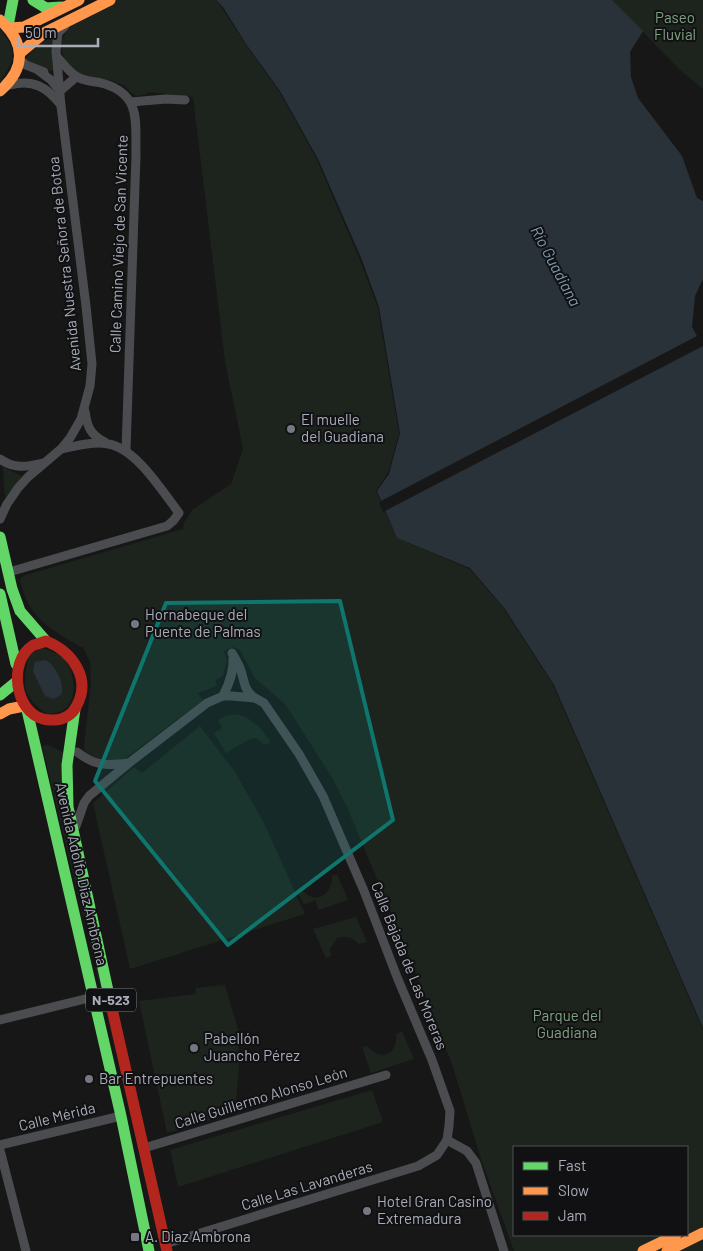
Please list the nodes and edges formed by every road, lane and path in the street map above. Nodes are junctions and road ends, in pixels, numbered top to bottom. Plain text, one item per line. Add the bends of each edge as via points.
1 (12, 0) edge
2 (33, 0) edge
3 (79, 0) edge
4 (110, 0) edge
5 (67, 6) junction
6 (73, 18) junction
7 (6, 25) edge
8 (20, 57) junction
9 (57, 57) junction
10 (39, 71) junction
11 (59, 75) junction
12 (76, 77) junction
13 (4, 88) edge
14 (60, 91) junction
15 (185, 100) dead end
16 (131, 102) junction
17 (62, 106) junction
18 (85, 409) junction
19 (107, 443) junction
20 (61, 449) junction
21 (126, 450) junction
22 (0, 459) edge
23 (44, 463) junction
24 (0, 519) edge
25 (0, 537) edge
26 (9, 572) junction
27 (0, 594) edge
28 (46, 641) junction
29 (16, 664) junction
30 (16, 682) junction
31 (0, 695) edge
32 (222, 696) junction
33 (255, 698) junction
34 (26, 708) junction
35 (76, 709) junction
36 (0, 714) edge
37 (76, 752) dead end
38 (129, 762) junction
39 (74, 836) junction
40 (93, 997) junction
41 (0, 1020) edge
42 (122, 1048) junction
43 (386, 1075) dead end
44 (121, 1116) junction
45 (446, 1140) junction
46 (0, 1145) edge
47 (144, 1148) junction
48 (0, 1150) edge
49 (703, 1221) edge
50 (688, 1228) edge
51 (703, 1233) edge
52 (674, 1236) edge
53 (166, 1248) edge
54 (26, 1251) edge
55 (149, 1251) edge
56 (504, 1251) edge
57 (643, 1251) edge
58 (667, 1251) edge

1 - 7 main road
2 - 5 main road via 44,8
3 - 5 main road
4 - 6 main road
5 - 7 main road via 24,26
6 - 8 main road via 44,33
6 - 9 street, Avenida Nuestra Señora de Botoa via 58,33
7 - 8 main road via 17,40
8 - 10 street
8 - 13 main road via 15,75
9 - 11 street, Avenida Nuestra Señora de Botoa
9 - 12 street
10 - 11 street
10 - 14 street
11 - 14 street, Avenida Nuestra Señora de Botoa
12 - 14 street
12 - 16 street via 123,92
13 - 17 street via 28,82 38,84
14 - 17 street, Avenida Nuestra Señora de Botoa
15 - 16 street
16 - 21 street, Calle Camino Viejo de San Vicente via 135,112 136,154
17 - 18 street, Avenida Nuestra Señora de Botoa via 92,364
18 - 19 street via 92,434
18 - 20 street, Avenida Nuestra Señora de Botoa via 76,429
19 - 20 street
19 - 21 street
20 - 23 street, Avenida Nuestra Señora de Botoa
21 - 26 street via 179,513 173,521 168,526
22 - 23 street via 18,467
23 - 24 street, Avenida Nuestra Señora de Botoa via 12,495
25 - 26 main road, N-523
26 - 28 main road, N-523 via 20,611
27 - 29 main road
28 - 29 main road via 31,644
28 - 35 main road, N-523 via 62,648 77,664 82,686
29 - 30 main road
30 - 31 main road
30 - 34 main road, N-523
32 - 33 street
32 - 33 street, Calle Bajada de Las Moreras via 234,665 232,653 240,668 244,687
32 - 38 street via 207,703
33 - 45 street, Calle Bajada de Las Moreras via 270,710 323,796 364,890 450,1111
34 - 35 main road via 34,716 50,722 60,720
34 - 36 main road via 9,709
34 - 40 main road, Avenida Adolfo Díaz Ambrona / N-523
35 - 39 main road, Avenida Adolfo Díaz Ambrona / N-523 via 66,780
37 - 38 street via 95,763 113,765
38 - 39 street via 84,803
39 - 42 main road, Avenida Adolfo Díaz Ambrona / N-523
40 - 41 street
40 - 44 main road, Avenida Adolfo Díaz Ambrona / N-523
42 - 44 main road via 120,1066 128,1104
42 - 47 main road, Avenida Adolfo Díaz Ambrona / N-523
43 - 47 street, Calle Guillermo Alonso León
44 - 46 street, Calle Mérida
44 - 55 main road, Avenida Adolfo Díaz Ambrona / N-523
45 - 53 street, Calle Las Lavanderas via 437,1155 418,1166
45 - 56 street via 467,1151 476,1163
47 - 53 main road, Avenida Adolfo Díaz Ambrona / N-523
48 - 54 street
49 - 50 main road
51 - 58 main road
52 - 57 main road

